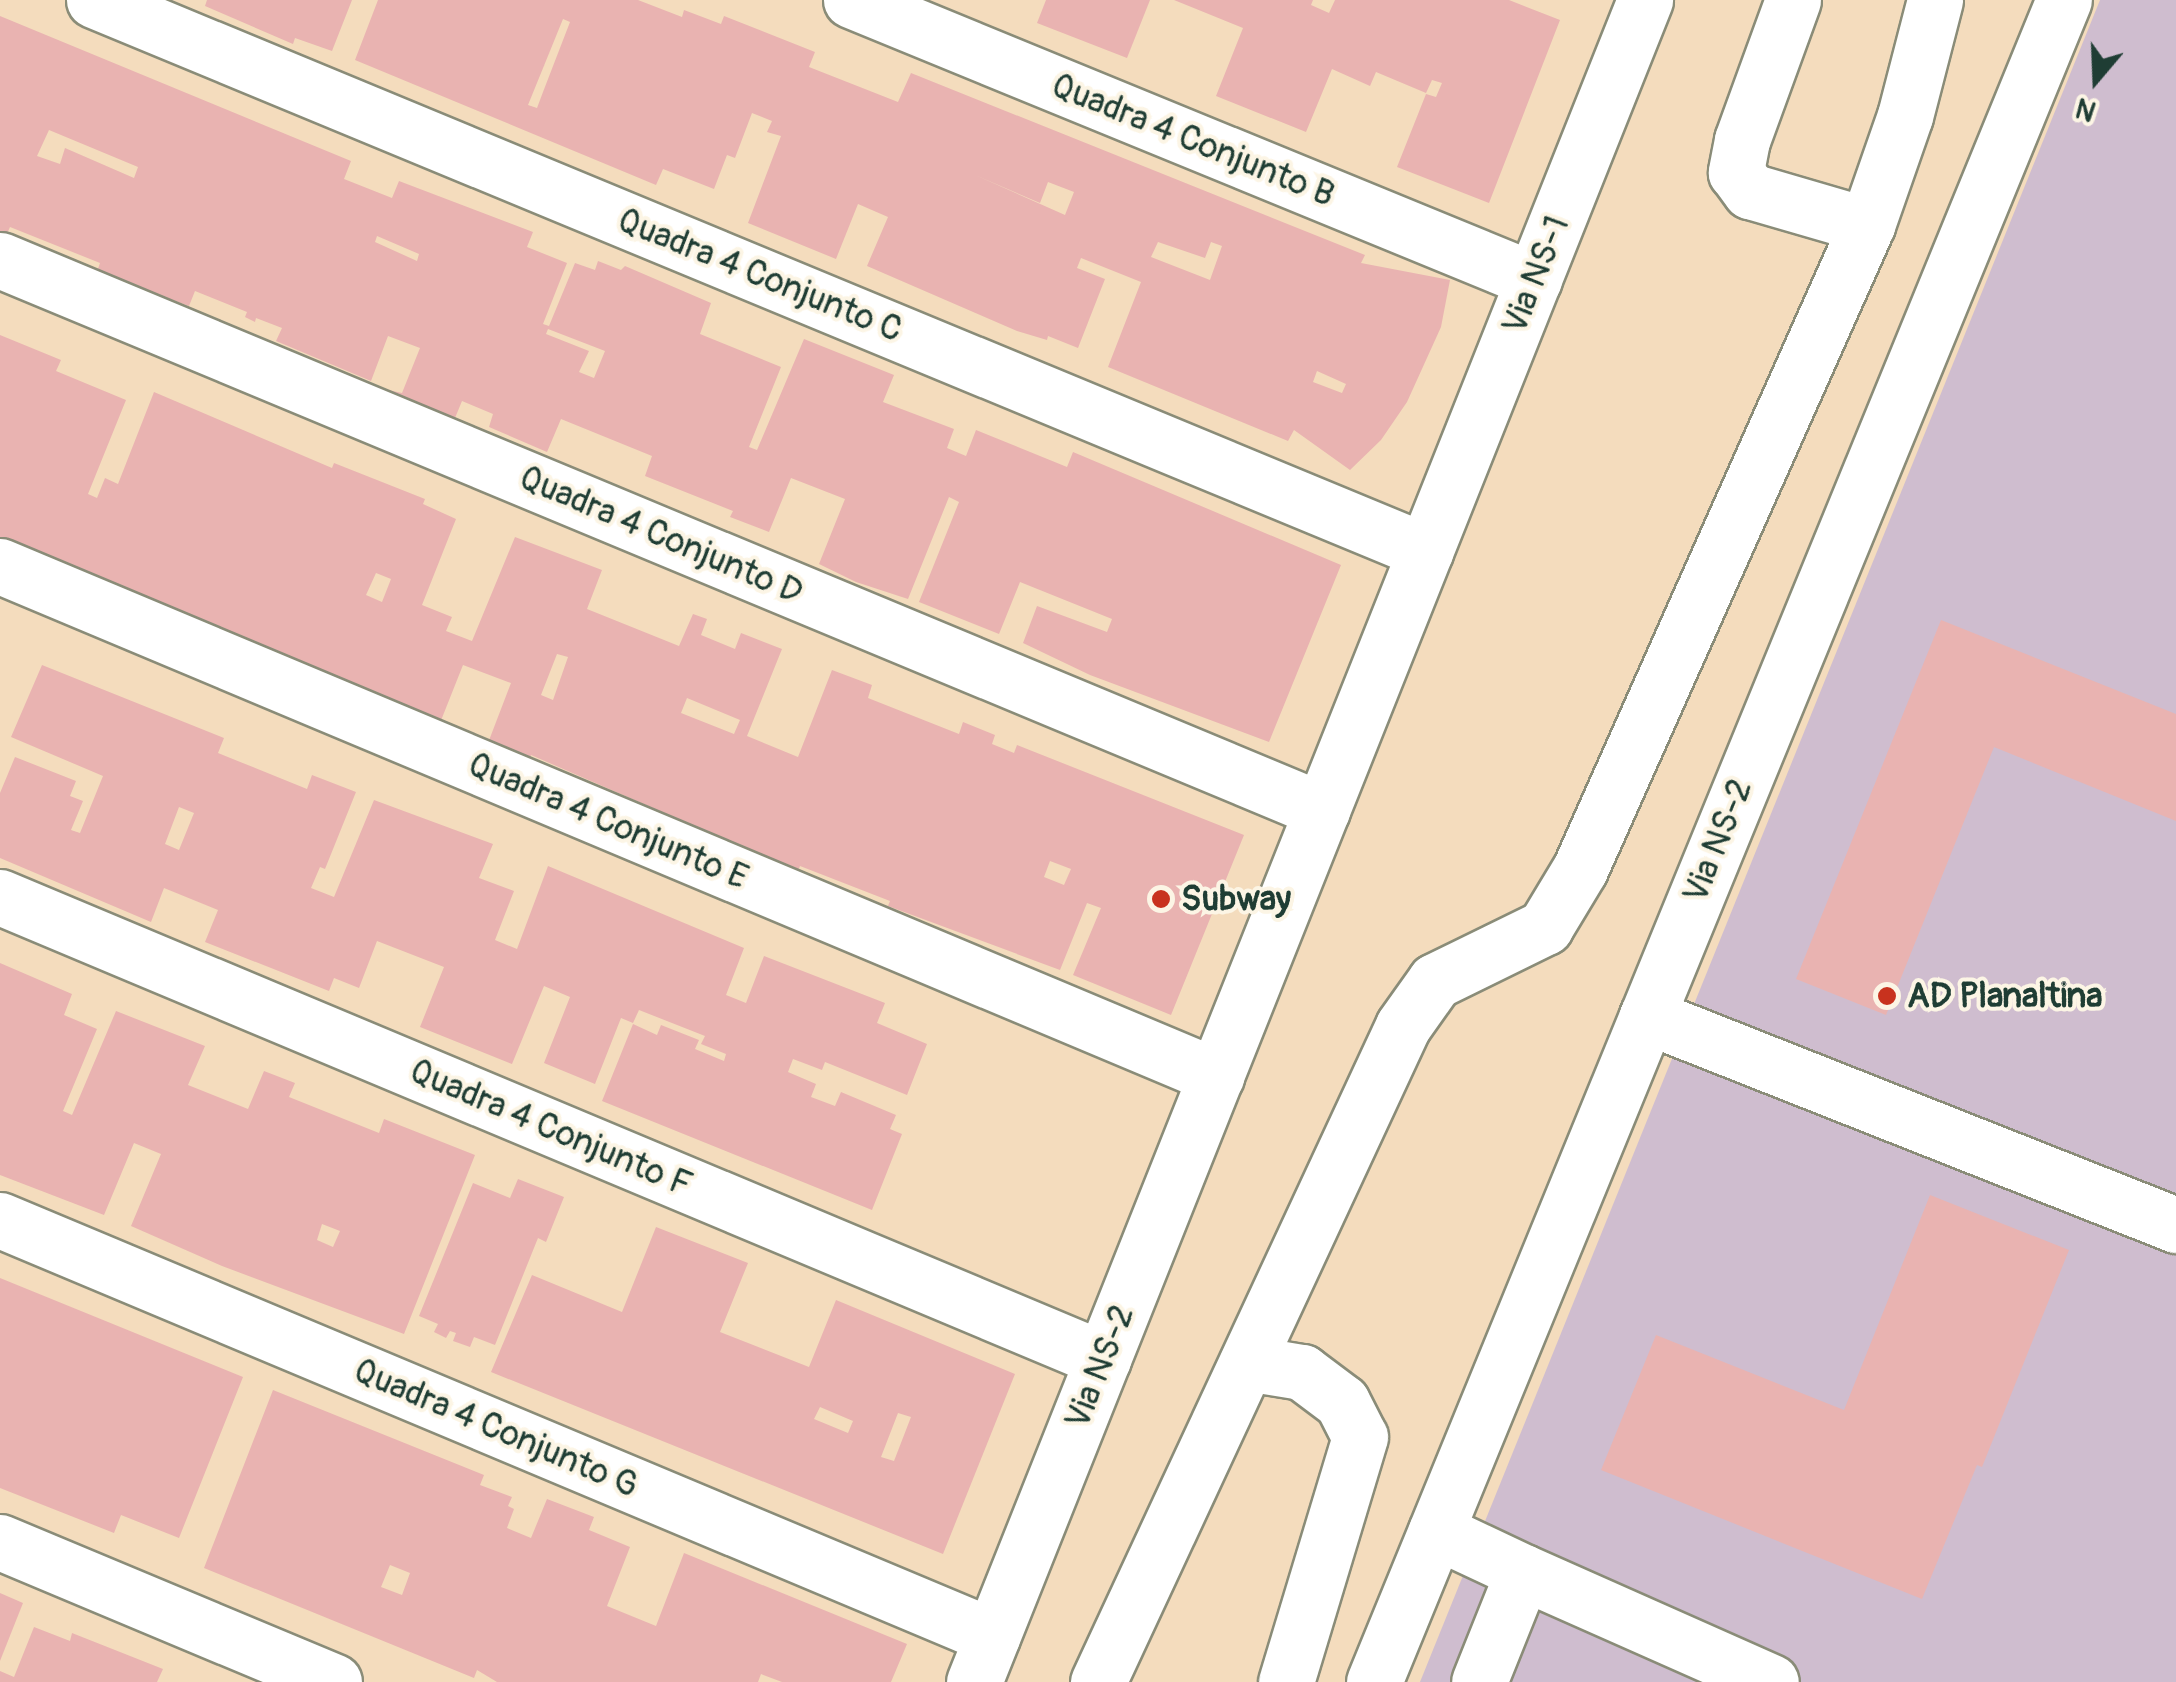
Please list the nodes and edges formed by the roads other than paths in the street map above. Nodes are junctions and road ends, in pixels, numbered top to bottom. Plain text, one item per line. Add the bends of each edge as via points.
1 (94, 0) edge
2 (851, 0) edge
3 (1793, 0) edge
4 (1936, 0) edge
5 (2064, 0) edge
6 (1635, 3) edge
7 (1867, 225) junction
8 (0, 260) edge
9 (1534, 280) junction
10 (1425, 551) junction
11 (0, 566) edge
12 (1322, 810) junction
13 (0, 897) edge
14 (1646, 1016) junction
15 (1216, 1076) junction
16 (0, 1220) edge
17 (2176, 1225) edge
18 (1103, 1359) junction
19 (1247, 1363) junction
20 (1436, 1531) junction
21 (0, 1542) edge
22 (1524, 1572) junction
23 (983, 1659) edge
24 (334, 1682) edge
25 (1098, 1682) edge
26 (1286, 1682) edge
27 (1374, 1682) edge
28 (1478, 1682) edge
29 (1771, 1682) edge

1 - 10 street, Quadra 4 Conjunto C
2 - 9 street, Quadra 4 Conjunto B
3 - 7 street via 1736,172 1750,191
4 - 7 street
5 - 14 street, Via NS-2
6 - 9 street, Via NS-1
7 - 19 street via 1580,869 1545,928 1435,981 1402,1026
8 - 12 street, Quadra 4 Conjunto D
9 - 10 street, Via NS-1
10 - 12 street, Via NS-2
11 - 15 street, Quadra 4 Conjunto E
12 - 15 street, Via NS-2
13 - 18 street, Quadra 4 Conjunto F
14 - 17 street
14 - 20 street, Via NS-2
15 - 18 street, Via NS-2
16 - 23 street, Quadra 4 Conjunto G
18 - 23 street, Via NS-2
19 - 25 street
19 - 26 street via 1302,1372 1342,1402 1360,1438
20 - 22 street
20 - 27 street, Via NS-2
21 - 24 street
22 - 28 street
22 - 29 street

